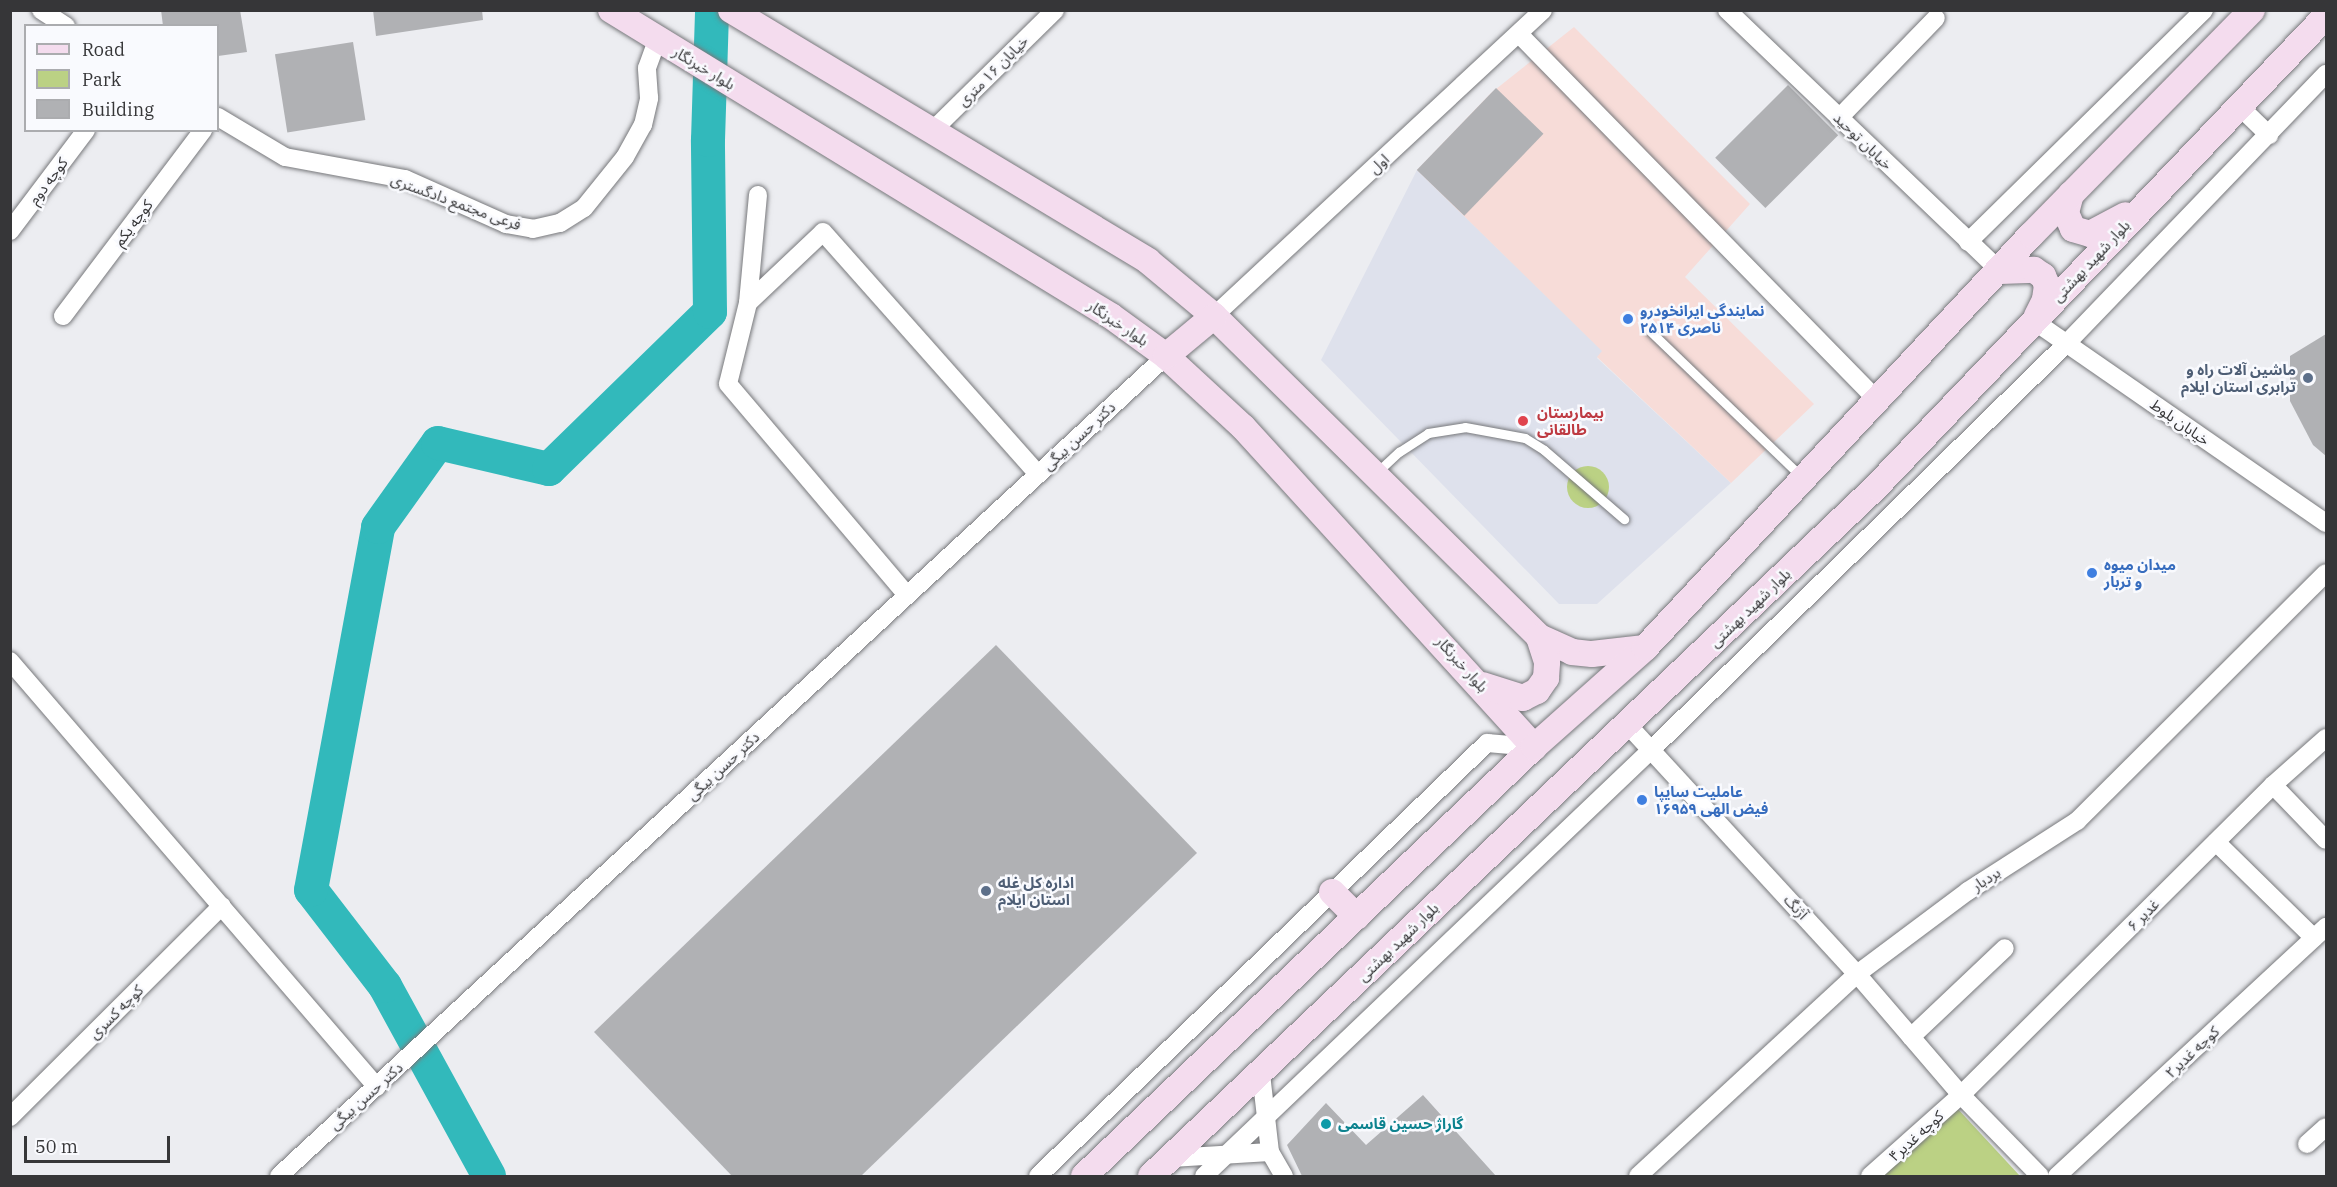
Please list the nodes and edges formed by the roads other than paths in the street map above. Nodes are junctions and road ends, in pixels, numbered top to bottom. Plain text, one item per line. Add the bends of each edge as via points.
1 (41, 10) edge
2 (611, 10) edge
3 (732, 10) edge
4 (1055, 10) edge
5 (1543, 10) edge
6 (1726, 10) edge
7 (2204, 10) edge
8 (2252, 10) edge
9 (2326, 16) edge
10 (1936, 18) dead end
11 (63, 24) edge
12 (1519, 34) junction
13 (657, 39) junction
14 (2326, 74) edge
15 (2239, 106) junction
16 (219, 118) edge
17 (1839, 118) junction
18 (84, 132) edge
19 (201, 132) edge
20 (931, 132) junction
21 (2269, 135) junction
22 (2071, 194) junction
23 (758, 195) dead end
24 (2146, 201) junction
25 (10, 231) edge
26 (1968, 242) junction
27 (2000, 271) junction
28 (748, 303) junction
29 (63, 316) dead end
30 (1214, 316) junction
31 (2034, 321) junction
32 (1650, 331) dead end
33 (2066, 344) junction
34 (1166, 356) junction
35 (1878, 401) junction
36 (1038, 474) junction
37 (1375, 474) junction
38 (1804, 479) junction
39 (1624, 519) dead end
40 (2326, 523) edge
41 (2326, 573) edge
42 (908, 595) junction
43 (1539, 637) junction
44 (1646, 648) junction
45 (10, 661) edge
46 (1481, 685) junction
47 (1627, 724) junction
48 (2326, 738) edge
49 (1534, 747) junction
50 (1651, 750) junction
51 (2273, 785) junction
52 (2326, 840) edge
53 (2216, 842) junction
54 (1332, 892) junction
55 (222, 906) junction
56 (1357, 916) junction
57 (2320, 933) edge
58 (2005, 948) dead end
59 (1857, 974) junction
60 (1911, 1037) junction
61 (1261, 1074) junction
62 (377, 1087) junction
63 (1961, 1095) junction
64 (10, 1117) edge
65 (1266, 1117) junction
66 (2326, 1127) edge
67 (2307, 1144) dead end
68 (1270, 1152) junction
69 (1228, 1154) junction
70 (1171, 1158) junction
71 (279, 1176) edge
72 (1038, 1176) edge
73 (1084, 1176) edge
74 (1151, 1176) edge
75 (1204, 1176) edge
76 (1284, 1176) edge
77 (1638, 1176) edge
78 (1870, 1176) edge
79 (2040, 1176) edge
80 (2057, 1176) edge

1 - 11 street
2 - 13 main road, بلوار خبرنگار
3 - 20 main road
4 - 20 street, خیابان ۱۶ متری
5 - 12 street, اول
6 - 17 street, خیابان توحید
7 - 26 street
8 - 22 main road
9 - 15 main road, بلوار شهید بهشتی
10 - 17 street
12 - 30 street, اول
12 - 35 street
13 - 16 street, فرعی مجتمع دادگستری via 647,68 649,98 643,125 625,158 584,208 560,224 533,229 506,224 405,179 285,157
13 - 34 main road, بلوار خبرنگار via 1111,316
14 - 21 street
15 - 21 street
15 - 24 main road, بلوار شهید بهشتی
17 - 26 street, خیابان توحید
18 - 25 street, کوچه دوم
19 - 29 street, کوچه یکم
20 - 30 main road via 1148,261
21 - 33 street
22 - 24 main road via 2067,221 2073,229 2090,234
22 - 27 main road
23 - 28 street
24 - 31 main road, بلوار شهید بهشتی
26 - 27 street, خیابان توحید
27 - 31 main road via 2034,270 2043,276 2047,285 2045,300
27 - 35 main road
28 - 36 street via 824,232
28 - 42 street via 728,384
30 - 34 main road
30 - 37 main road
31 - 33 street, خیابان بلوط
31 - 47 main road, بلوار شهید بهشتی via 1876,488
32 - 38 lane
33 - 40 street, خیابان بلوط
33 - 50 street
34 - 36 street, دکتر حسن بیگی
34 - 46 main road, بلوار خبرنگار via 1243,427
35 - 38 main road
36 - 42 street, دکتر حسن بیگی
37 - 39 lane via 1428,433 1447,427 1473,428 1525,438
37 - 43 main road
38 - 44 main road
41 - 59 street, بردبار via 2077,821 1968,891
42 - 62 street, دکتر حسن بیگی
43 - 44 main road via 1572,652 1593,654
43 - 46 main road via 1547,663 1546,678 1537,691 1523,698
44 - 49 main road
45 - 55 street
46 - 49 main road, بلوار خبرنگار
47 - 50 street, آژنگ
47 - 61 main road, بلوار شهید بهشتی
48 - 51 street, غدیر ۶
49 - 54 street via 1487,743
49 - 56 main road
50 - 59 street, آژنگ
50 - 65 street
51 - 52 street
51 - 53 street, غدیر ۶
53 - 57 street
53 - 63 street, غدیر ۶
54 - 56 main road
54 - 72 street
55 - 62 street
55 - 64 street, کوچه کسری
56 - 73 main road
57 - 80 street, کوچه غدیر۲
58 - 60 street
59 - 60 street, آژنگ
59 - 77 street, بردبار
60 - 63 street, آژنگ
61 - 65 street
61 - 70 main road, بلوار شهید بهشتی
62 - 71 street, دکتر حسن بیگی
63 - 78 street, کوچه غدیر۴
63 - 79 street, آژنگ
65 - 68 street
65 - 69 street
66 - 67 street
68 - 69 street
68 - 76 street
69 - 70 street
69 - 75 street
70 - 74 main road, بلوار شهید بهشتی

